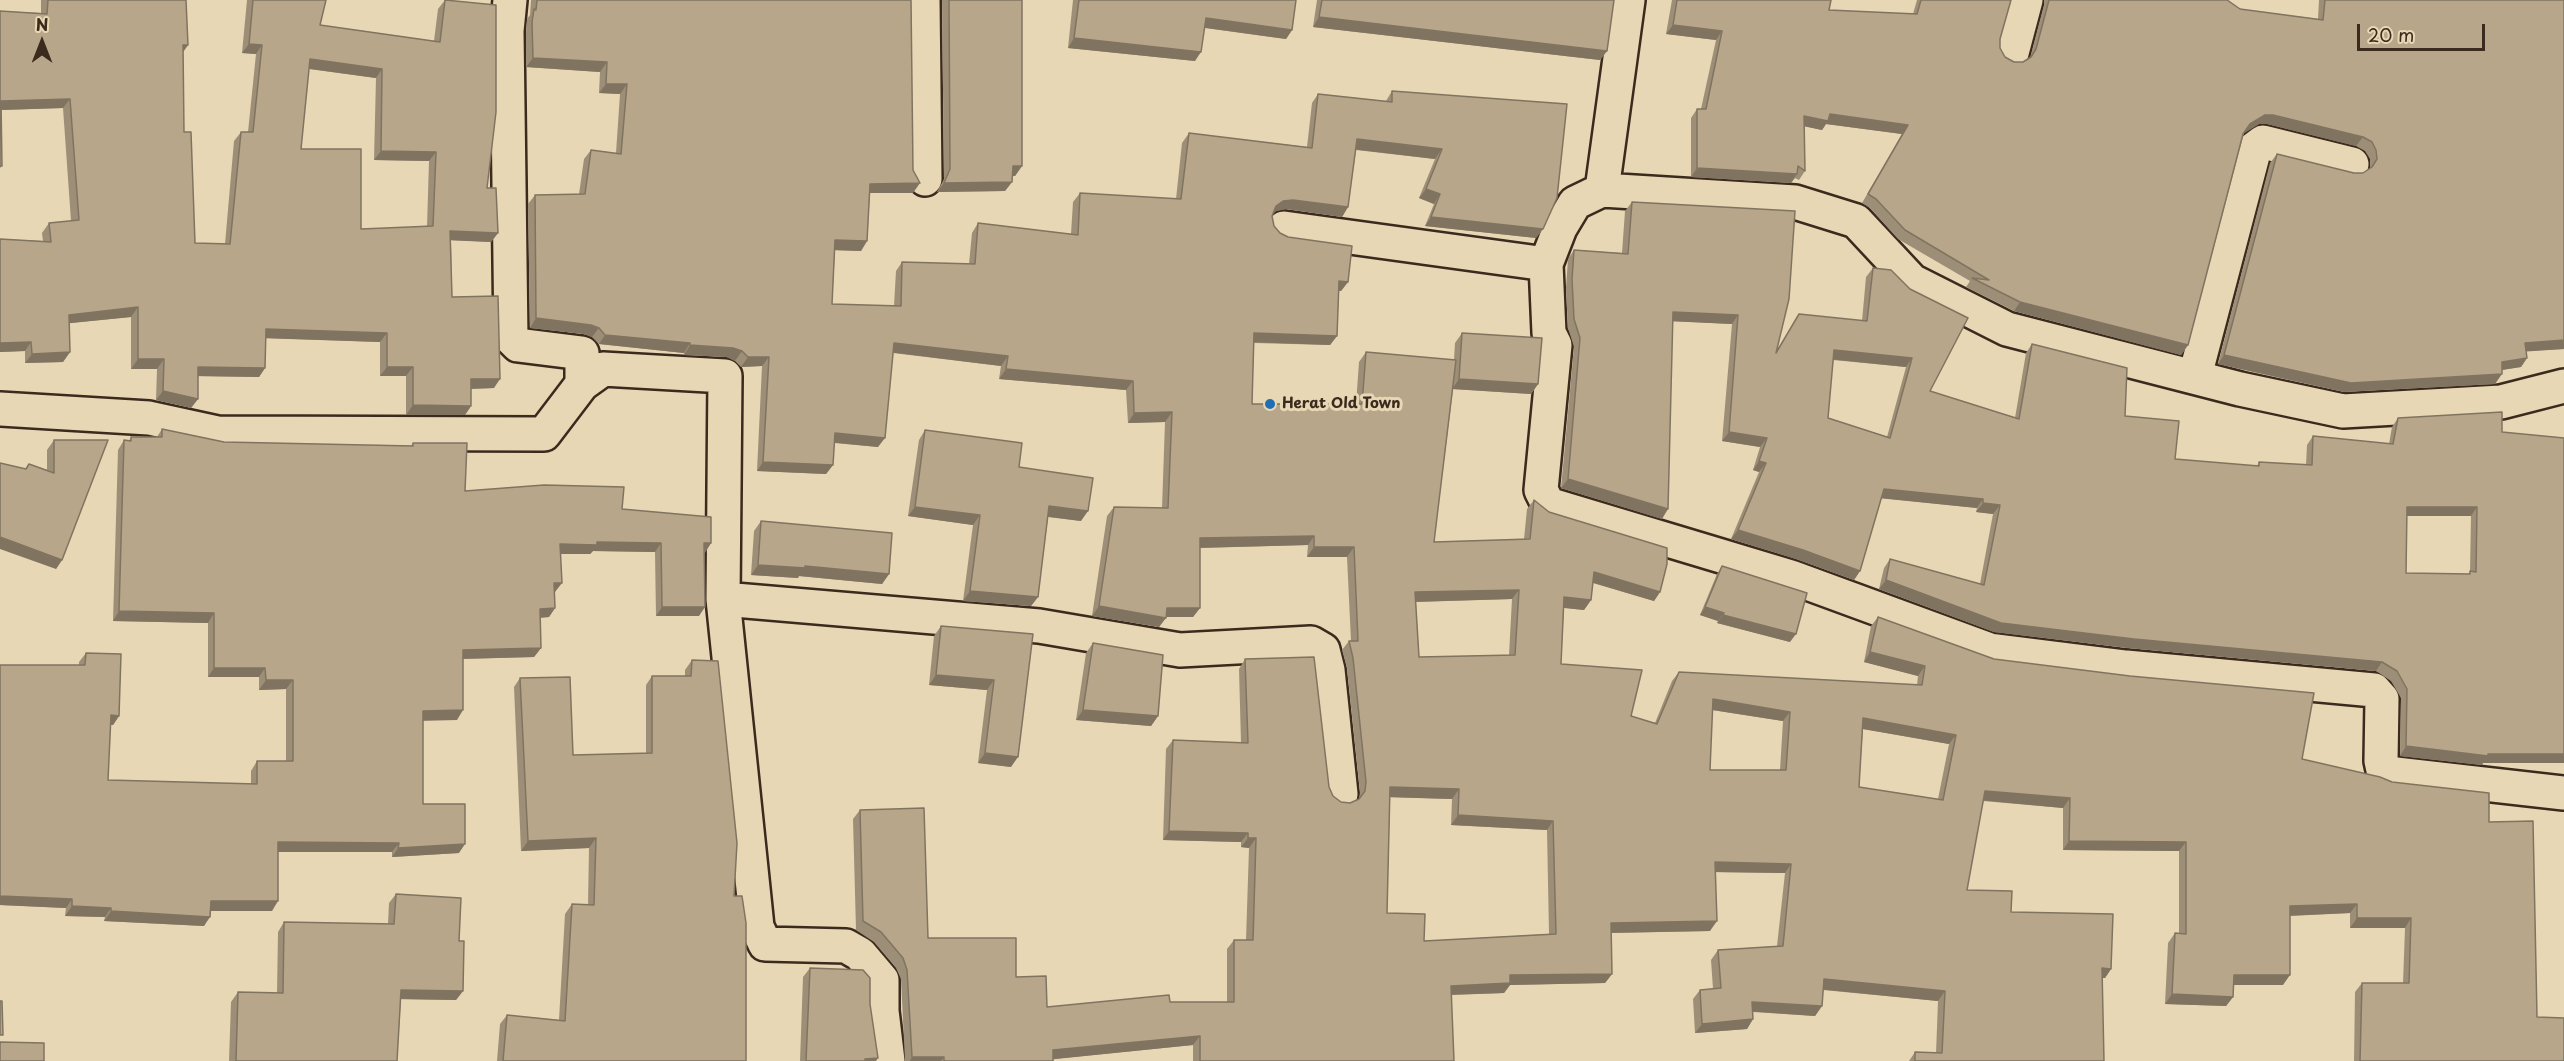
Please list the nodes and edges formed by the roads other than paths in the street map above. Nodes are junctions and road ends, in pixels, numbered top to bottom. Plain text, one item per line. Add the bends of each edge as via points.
1 (510, 0) edge
2 (923, 0) edge
3 (1628, 0) edge
4 (2026, 0) edge
5 (2012, 53) dead end
6 (2352, 164) dead end
7 (925, 178) dead end
8 (1602, 190) junction
9 (1284, 228) dead end
10 (1546, 264) junction
11 (2195, 376) junction
12 (582, 384) junction
13 (2564, 386) edge
14 (0, 409) edge
15 (723, 599) junction
16 (2564, 793) edge
17 (1341, 794) dead end
18 (888, 1061) edge

1 - 12 street via 507,31 511,338 518,345 582,353
2 - 7 street
3 - 8 street
4 - 5 street
6 - 11 street via 2263,142 2255,148
8 - 10 street via 1575,203
8 - 11 street via 1795,202 1856,221 1912,281 2007,329
9 - 10 street
10 - 16 street via 1549,333 1554,345 1541,490 1548,504 1791,577 1990,650 2374,690 2382,699 2381,761 2387,773
11 - 13 street via 2343,411 2501,402
12 - 14 street via 544,434 218,433 149,418
12 - 15 street via 603,369 725,376
15 - 17 street via 1039,626 1180,650 1311,643 1323,650 1328,670
15 - 18 street via 757,927 765,944 846,946 860,954 882,980

